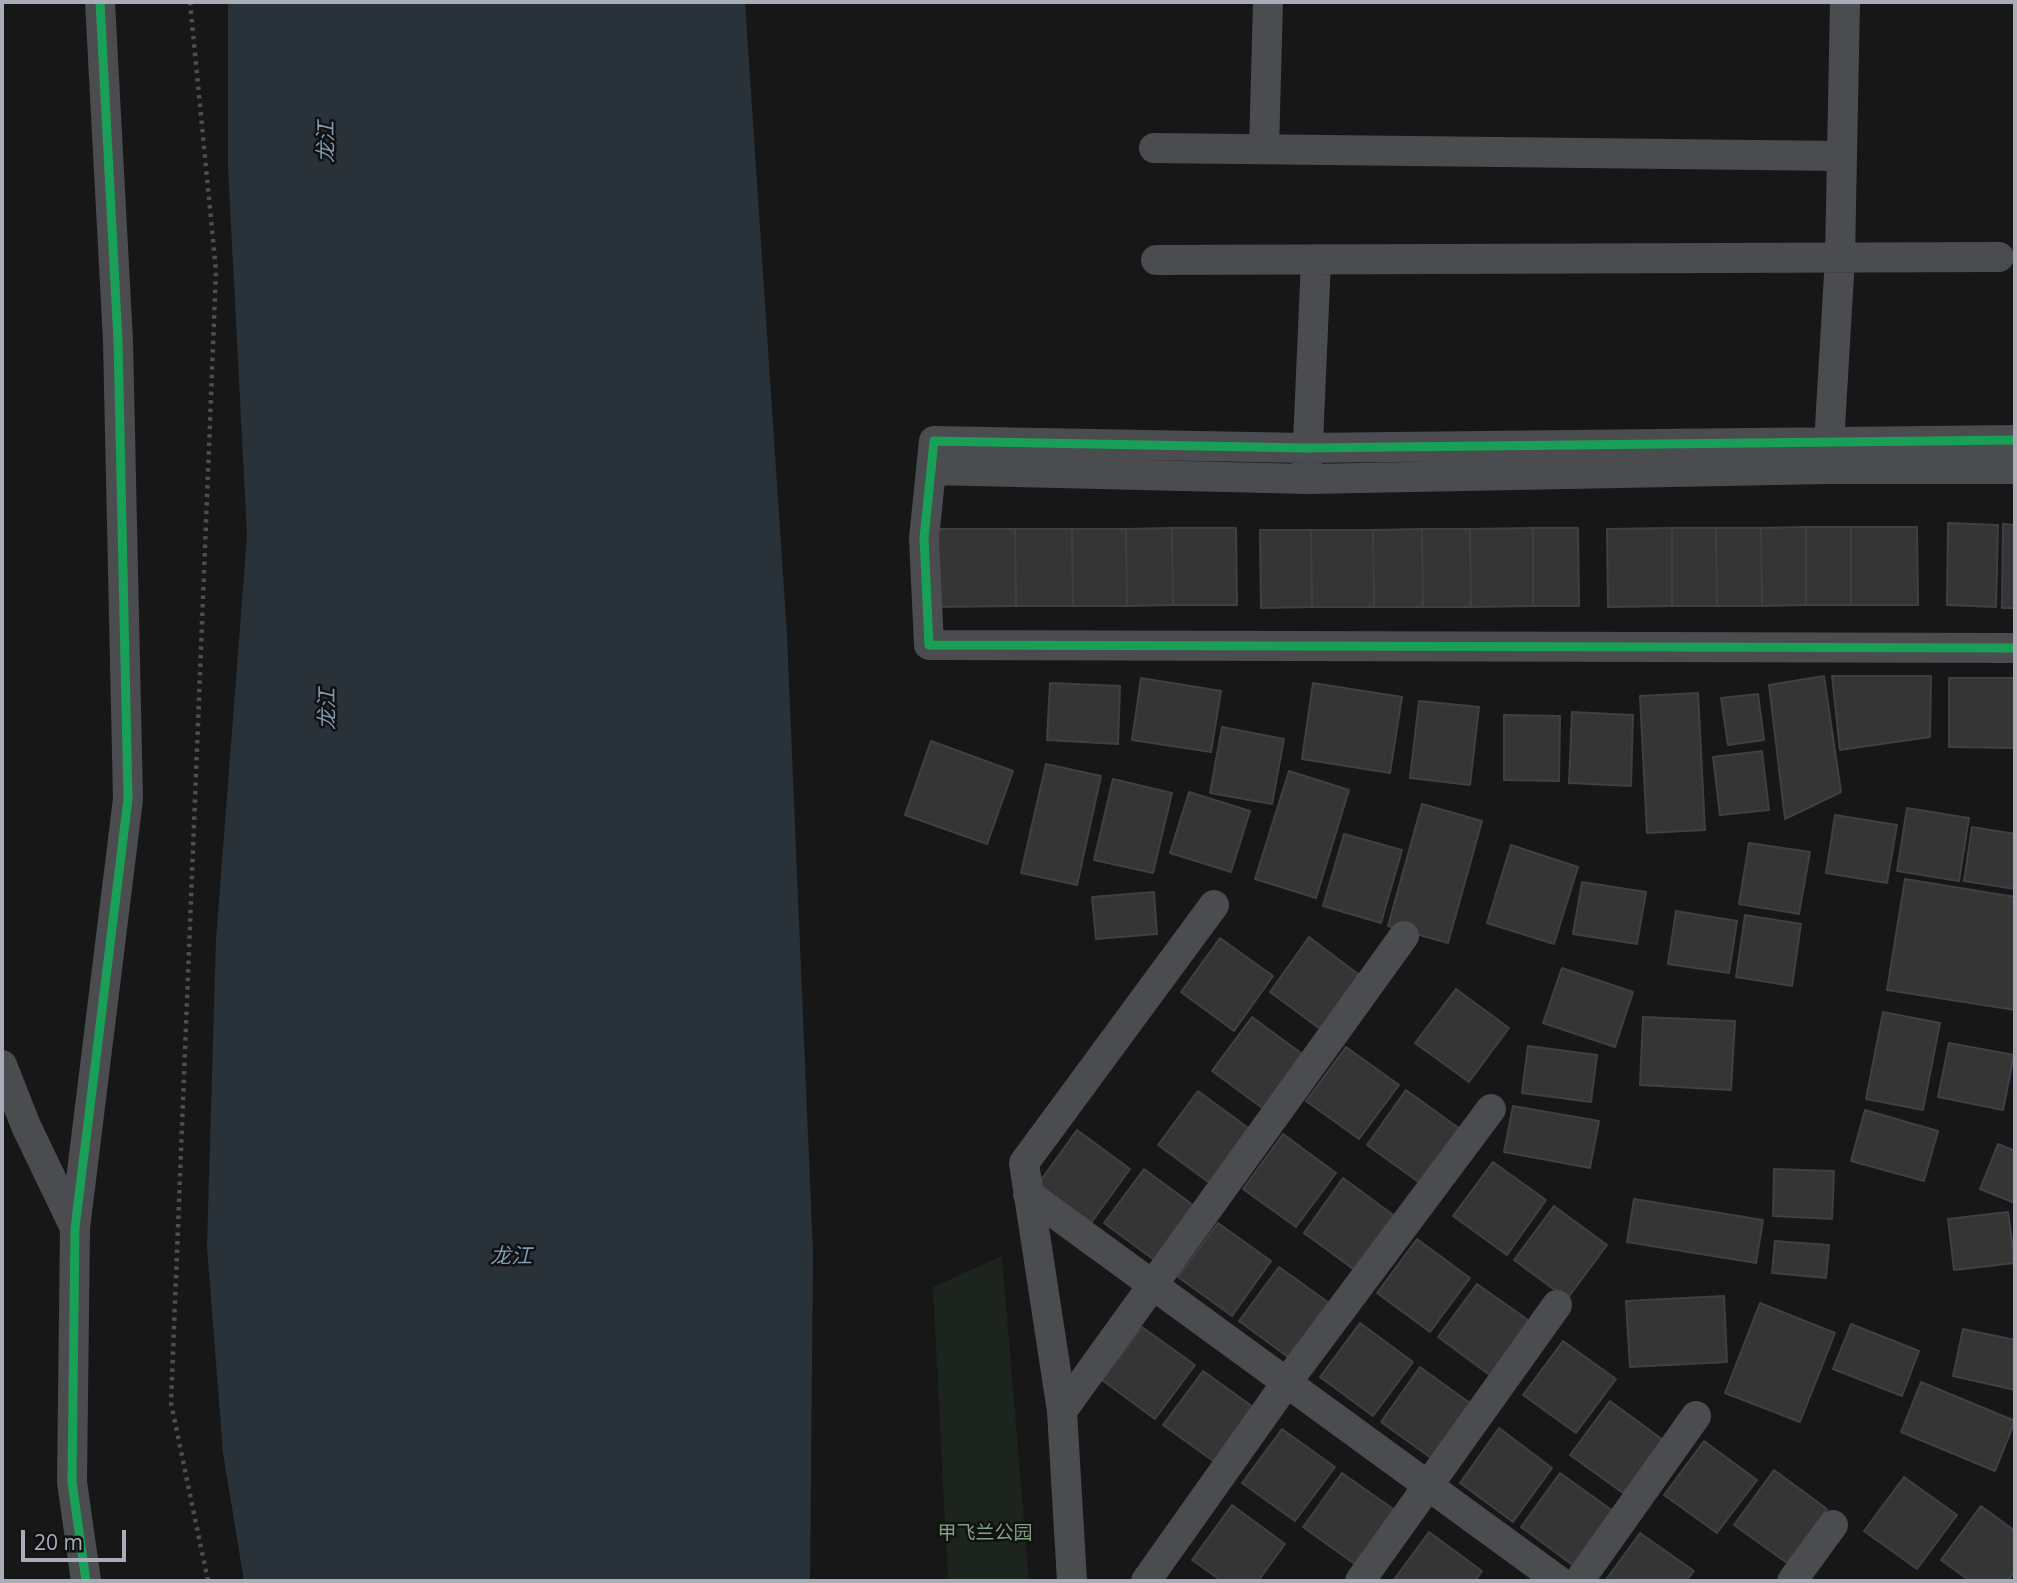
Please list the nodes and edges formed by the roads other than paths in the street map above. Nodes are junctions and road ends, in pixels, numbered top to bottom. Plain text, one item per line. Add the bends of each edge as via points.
1 (100, 2) edge
2 (1268, 2) edge
3 (1845, 2) edge
4 (1154, 148) dead end
5 (1264, 149) junction
6 (1842, 156) junction
7 (1998, 257) dead end
8 (1840, 258) junction
9 (1156, 260) dead end
10 (1315, 260) junction
11 (2015, 440) edge
12 (1305, 448) junction
13 (1828, 456) junction
14 (2015, 469) edge
15 (932, 470) junction
16 (1308, 479) junction
17 (2015, 648) edge
18 (1214, 905) dead end
19 (1404, 936) dead end
20 (2, 1065) edge
21 (1491, 1109) dead end
22 (1028, 1194) junction
23 (75, 1228) junction
24 (1153, 1285) junction
25 (1558, 1306) dead end
26 (1287, 1382) junction
27 (1062, 1411) junction
28 (1696, 1416) dead end
29 (1428, 1485) junction
30 (1833, 1525) dead end
31 (86, 1581) edge
32 (1072, 1581) edge
33 (1146, 1581) edge
34 (1360, 1581) edge
35 (1559, 1581) edge
36 (1579, 1581) edge
37 (1792, 1581) edge

1 - 23 street via 118,341 128,799
2 - 5 street
3 - 6 street
4 - 5 street
5 - 6 street
6 - 8 street
7 - 8 street
8 - 10 street
8 - 13 street
9 - 10 street
10 - 12 street
11 - 13 street
12 - 13 street
12 - 15 street via 934,441
12 - 16 street
13 - 14 street
13 - 16 street
15 - 16 street
15 - 17 street via 924,538 929,645
18 - 22 street via 1024,1163
19 - 24 street
20 - 23 street
21 - 26 street
22 - 24 street
22 - 27 street
23 - 31 street via 72,1482
24 - 26 street
24 - 27 street
25 - 29 street
26 - 29 street
26 - 33 street
27 - 32 street
28 - 36 street
29 - 34 street
29 - 35 street
30 - 37 street

